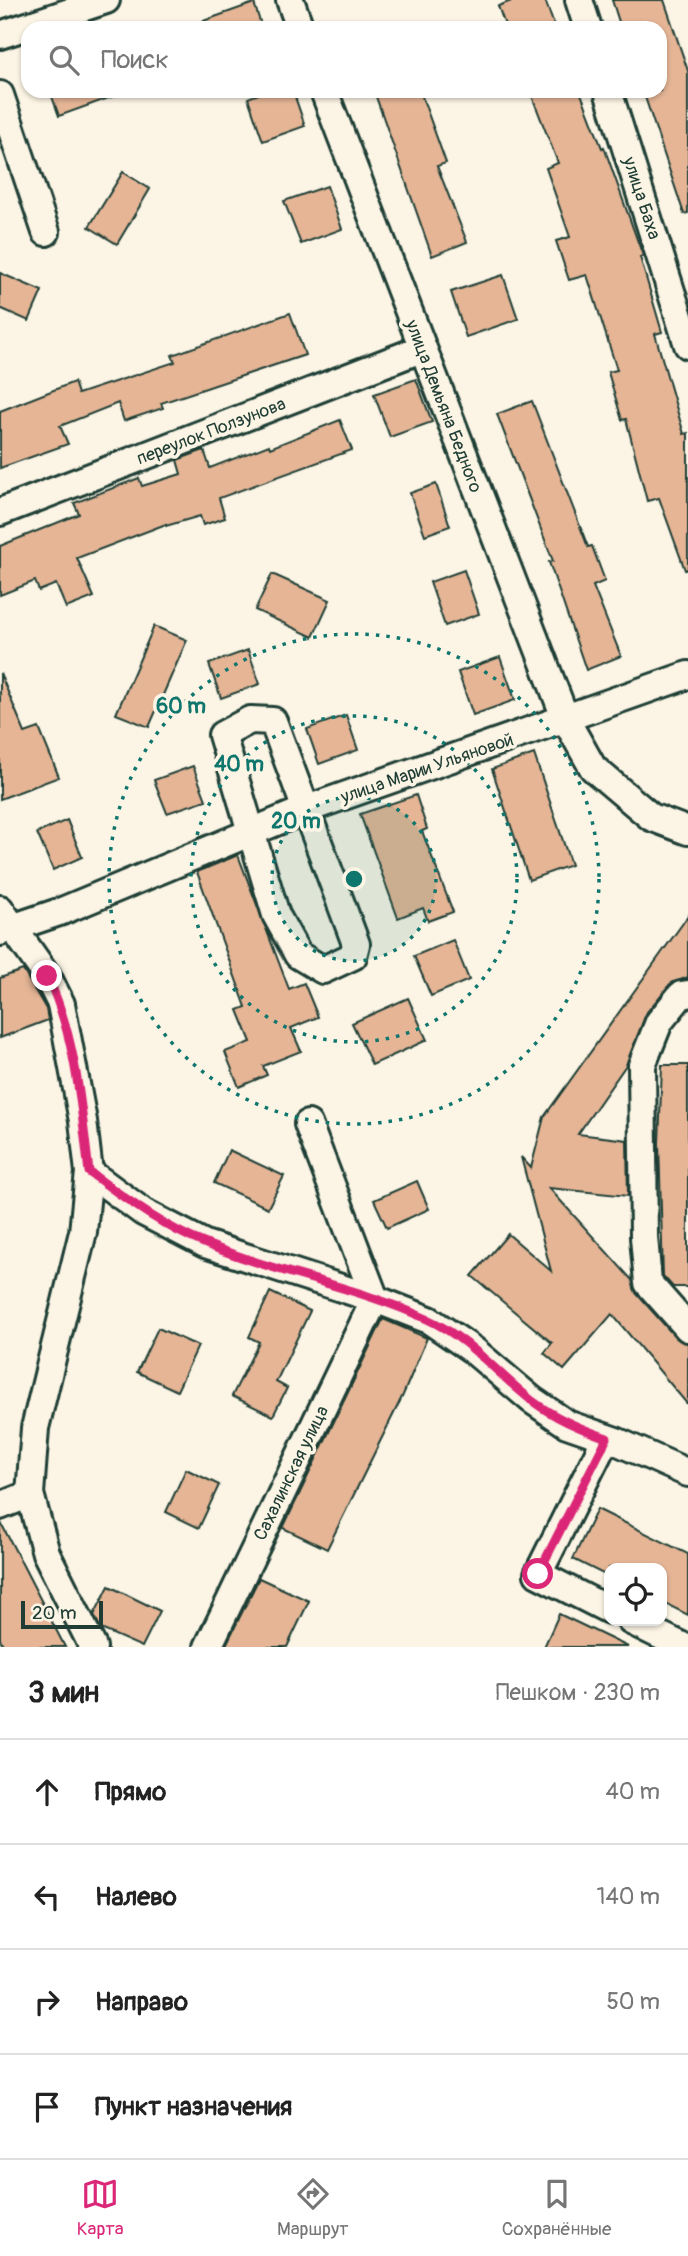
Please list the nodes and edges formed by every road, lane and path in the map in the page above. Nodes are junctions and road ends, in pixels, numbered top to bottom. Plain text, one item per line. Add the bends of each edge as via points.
1 (106, 0) edge
2 (290, 0) edge
3 (579, 0) edge
4 (42, 21) edge
5 (298, 21) edge
6 (586, 21) edge
7 (21, 28) edge
8 (0, 35) edge
9 (0, 95) edge
10 (327, 98) edge
11 (610, 98) edge
12 (47, 232) dead end
13 (688, 345) edge
14 (421, 349) junction
15 (0, 512) edge
16 (688, 675) edge
17 (566, 720) junction
18 (307, 809) junction
19 (249, 830) junction
20 (688, 831) edge
21 (4, 923) edge
22 (688, 994) edge
23 (308, 1124) dead end
24 (89, 1172) junction
25 (375, 1298) junction
26 (688, 1328) edge
27 (607, 1438) junction
28 (688, 1473) edge
29 (30, 1494) junction
30 (0, 1506) edge
31 (604, 1607) edge
32 (641, 1626) edge
33 (93, 1647) edge
34 (208, 1647) edge
35 (684, 1647) edge

1 - 4 street
2 - 5 street
3 - 6 street
7 - 8 street
9 - 12 street
10 - 14 street, улица Демьяна Бедного
11 - 13 street, улица Баха
14 - 15 street, переулок Ползунова
14 - 17 street, улица Демьяна Бедного
16 - 17 street, улица Марии Ульяновой
17 - 18 street, улица Марии Ульяновой
17 - 20 street, улица Демьяна Бедного via 593,768 651,817
18 - 19 street, улица Марии Ульяновой
18 - 19 street via 273,721 250,720 222,735
18 - 19 street via 356,944 353,956 323,970 298,955 276,915
19 - 21 street, улица Марии Ульяновой via 62,911
21 - 24 street via 47,976 61,1004
22 - 26 street via 681,995 659,1022 642,1065 648,1283
23 - 25 street
24 - 25 street via 143,1212 205,1244
24 - 29 street via 78,1259 35,1428
25 - 27 street via 429,1320 567,1424
25 - 34 street, Сахалинская улица
27 - 28 street
27 - 31 street via 538,1574
29 - 30 street
29 - 33 street via 46,1553
32 - 35 street

